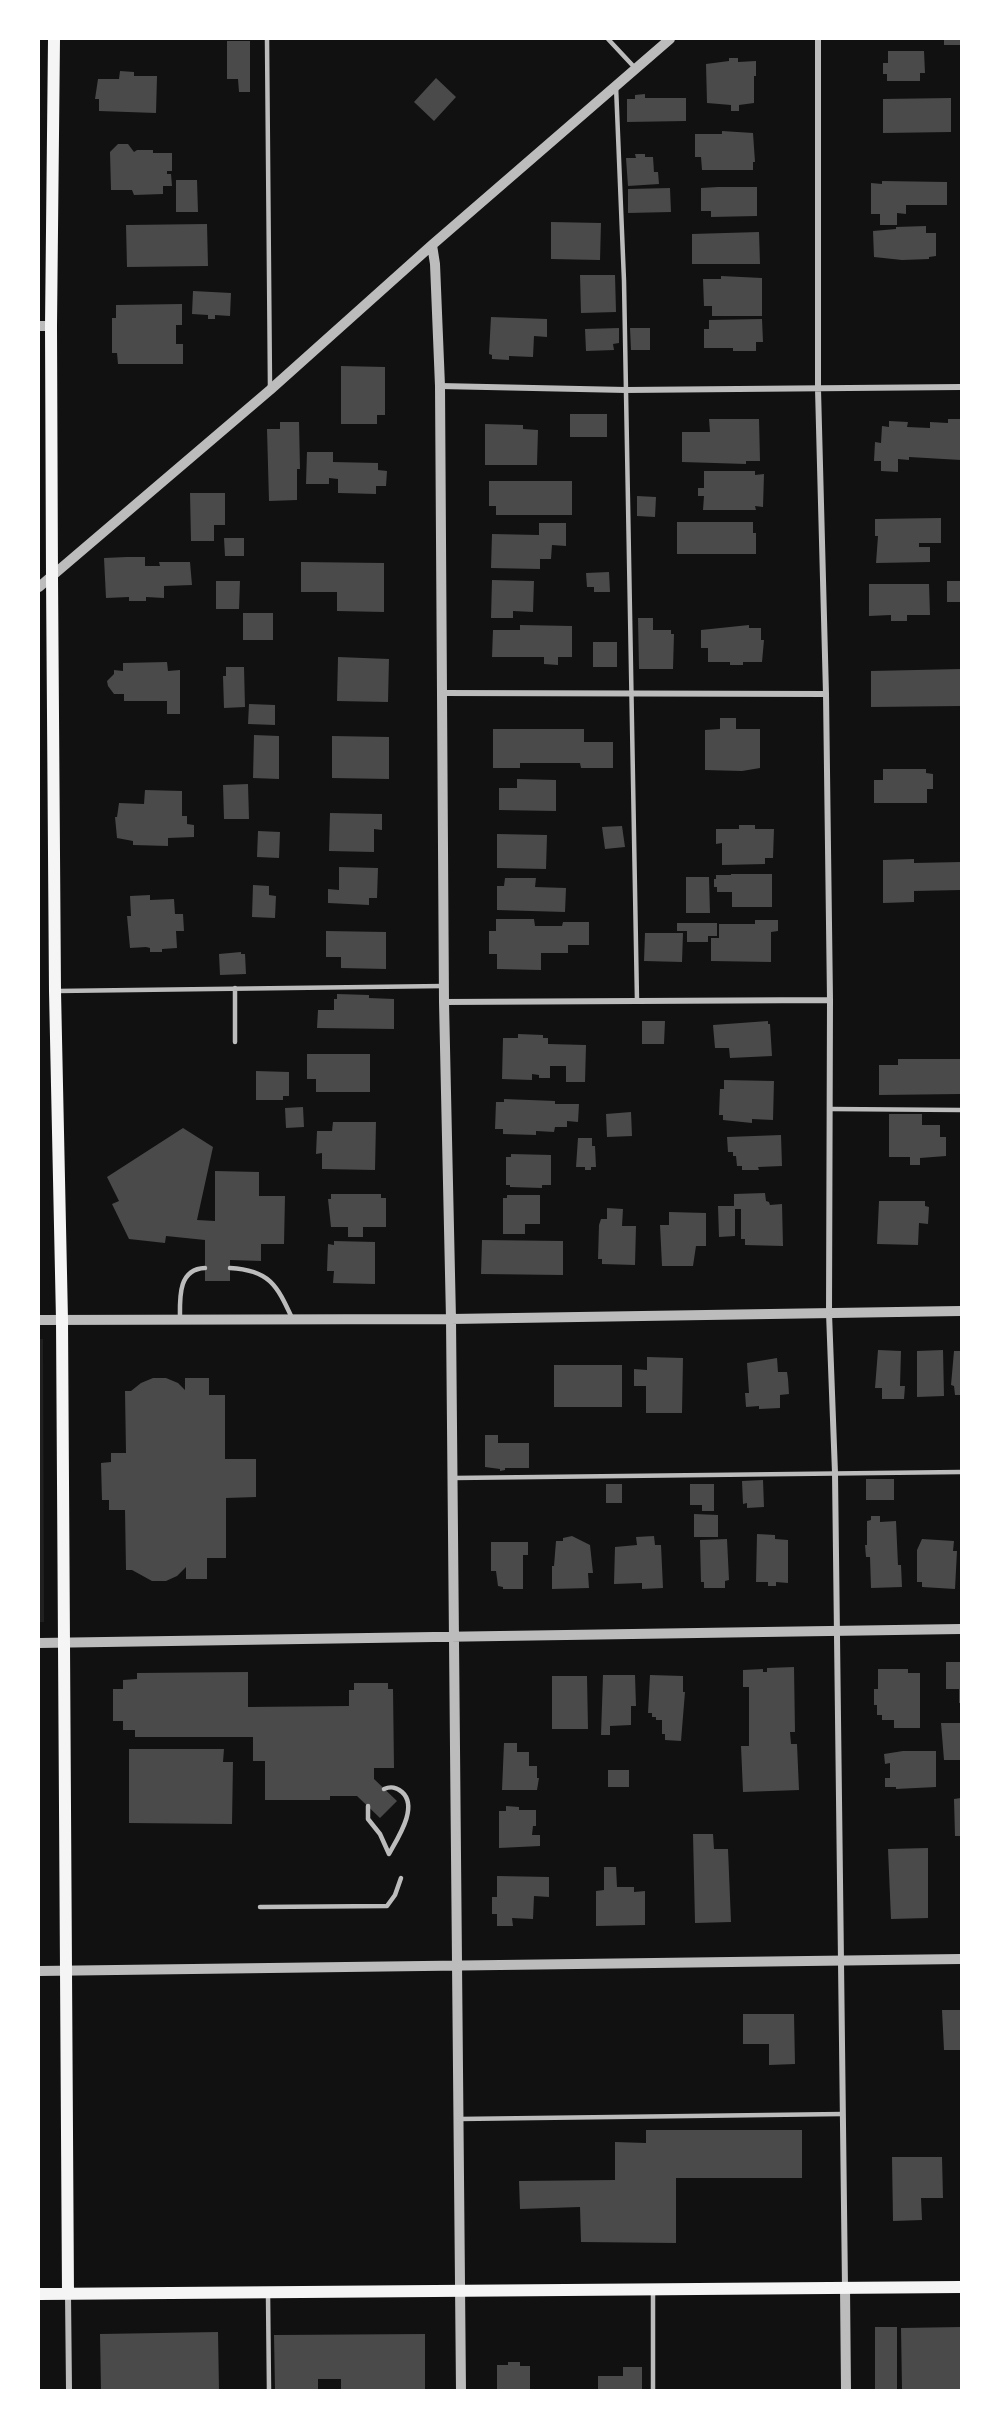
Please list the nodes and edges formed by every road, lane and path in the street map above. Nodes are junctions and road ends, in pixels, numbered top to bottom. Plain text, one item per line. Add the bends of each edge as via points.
1 (54, 39) edge
2 (267, 39) edge
3 (608, 39) edge
4 (670, 39) edge
5 (818, 39) edge
6 (636, 69) junction
7 (616, 87) junction
8 (432, 245) junction
9 (45, 326) edge
10 (440, 386) junction
11 (961, 387) edge
12 (818, 389) junction
13 (270, 390) junction
14 (626, 390) junction
15 (52, 577) junction
16 (39, 587) edge
17 (443, 693) junction
18 (631, 693) junction
19 (826, 694) junction
20 (444, 986) junction
21 (236, 988) junction
22 (56, 991) junction
23 (830, 1000) junction
24 (637, 1001) junction
25 (444, 1002) junction
26 (234, 1042) dead end
27 (830, 1109) junction
28 (961, 1110) edge
29 (205, 1268) dead end
30 (230, 1268) dead end
31 (961, 1311) edge
32 (829, 1313) junction
33 (451, 1319) junction
34 (39, 1320) edge
35 (62, 1320) junction
36 (180, 1320) junction
37 (293, 1320) junction
38 (961, 1472) edge
39 (835, 1473) junction
40 (452, 1479) junction
41 (961, 1629) edge
42 (837, 1631) junction
43 (453, 1636) junction
44 (39, 1643) edge
45 (63, 1643) junction
46 (384, 1789) dead end
47 (368, 1806) dead end
48 (401, 1878) dead end
49 (260, 1906) dead end
50 (961, 1959) edge
51 (842, 1961) junction
52 (457, 1966) junction
53 (39, 1971) edge
54 (66, 1971) junction
55 (843, 2114) junction
56 (458, 2119) junction
57 (961, 2287) edge
58 (653, 2289) junction
59 (845, 2289) junction
60 (459, 2290) junction
61 (268, 2292) junction
62 (39, 2294) edge
63 (68, 2294) junction
64 (69, 2390) edge
65 (269, 2390) edge
66 (460, 2390) edge
67 (653, 2390) edge
68 (846, 2390) edge

1 - 9 main road
2 - 13 lane
3 - 6 lane
4 - 6 street
5 - 12 street
6 - 7 street
7 - 8 street
7 - 14 lane
8 - 10 street
8 - 13 street
9 - 15 main road
10 - 14 street
10 - 17 street
11 - 12 street
12 - 14 street
12 - 19 street
13 - 15 street
14 - 18 lane
15 - 16 street
15 - 22 main road
17 - 18 street
17 - 20 street
18 - 19 street
18 - 24 lane
19 - 23 street
20 - 21 lane
20 - 25 street
21 - 22 lane
21 - 26 lane
22 - 35 main road
23 - 24 street
23 - 27 street
24 - 25 street
25 - 33 street
27 - 28 lane
27 - 32 street
29 - 36 lane via 190,1272 184,1279
30 - 37 lane via 260,1274 279,1288
31 - 32 street
32 - 33 street
32 - 39 street
33 - 37 street
33 - 40 street
34 - 35 street
35 - 36 street
35 - 45 main road
36 - 37 street
38 - 39 lane
39 - 40 lane
39 - 42 street
40 - 43 street
41 - 42 street
42 - 43 street
42 - 51 street
43 - 45 street
43 - 52 street
44 - 45 street
45 - 54 main road
46 - 47 lane via 399,1789 406,1795 408,1805 407,1816 389,1854 368,1819
48 - 49 lane via 387,1906
50 - 51 street
51 - 52 street
51 - 55 street
52 - 54 street
52 - 56 street
53 - 54 street
54 - 63 main road
55 - 56 lane
55 - 59 street
56 - 60 street
57 - 59 main road
58 - 59 main road
58 - 60 main road
58 - 67 lane
59 - 68 street
60 - 61 main road
60 - 66 street
61 - 63 main road
61 - 65 lane
62 - 63 main road
63 - 64 street

